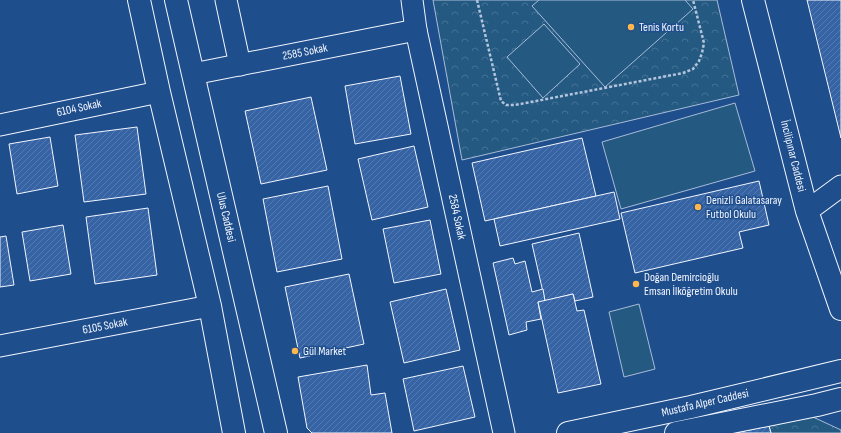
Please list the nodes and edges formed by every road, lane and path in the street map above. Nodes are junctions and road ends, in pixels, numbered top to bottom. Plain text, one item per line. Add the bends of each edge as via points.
1 (139, 0) edge
2 (176, 0) edge
3 (226, 0) edge
4 (412, 0) edge
5 (477, 0) edge
6 (693, 0) edge
7 (753, 0) edge
8 (416, 30) junction
9 (240, 65) junction
10 (193, 74) junction
11 (159, 92) junction
12 (0, 125) edge
13 (841, 186) edge
14 (807, 211) junction
15 (210, 306) junction
16 (841, 309) edge
17 (0, 346) edge
18 (841, 371) edge
19 (841, 398) edge
20 (690, 432) edge
21 (234, 433) edge
22 (276, 433) edge
23 (504, 433) edge
24 (568, 433) edge

1 - 11 main road
2 - 10 main road, Ulus Caddesi
3 - 9 street
4 - 8 street, 2584 Sokak
5 - 6 path via 501,101 506,105 683,73 693,69 699,62 704,43
7 - 14 main road, İncilipınar Caddesi
8 - 9 street, 2585 Sokak
8 - 23 street, 2584 Sokak
9 - 10 street, 2585 Sokak
10 - 22 main road, Ulus Caddesi
11 - 12 street, 6104 Sokak
11 - 15 main road
13 - 14 street
14 - 16 main road, İncilipınar Caddesi
15 - 17 street, 6105 Sokak
15 - 21 main road
18 - 24 main road, Mustafa Alper Caddesi
19 - 20 main road, Mustafa Alper Caddesi

